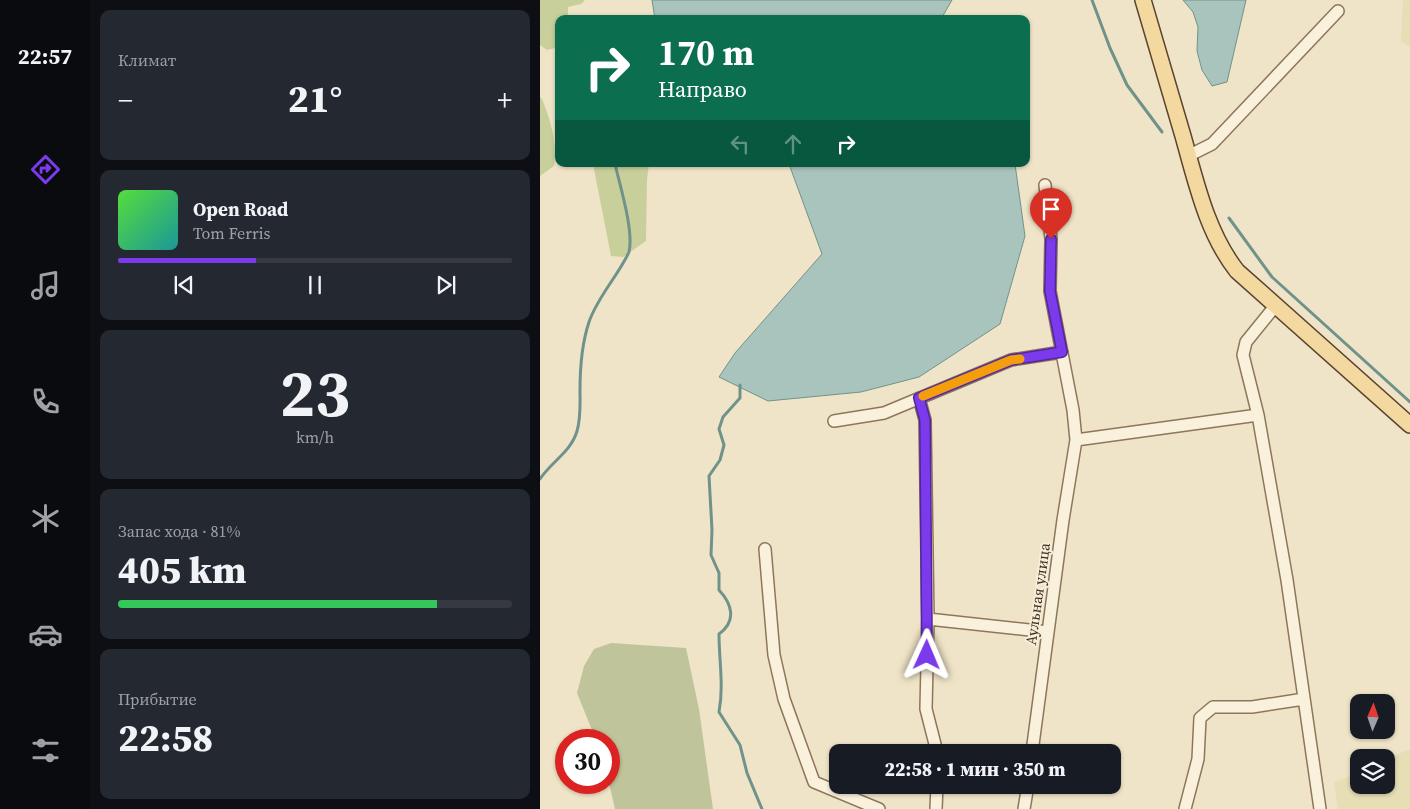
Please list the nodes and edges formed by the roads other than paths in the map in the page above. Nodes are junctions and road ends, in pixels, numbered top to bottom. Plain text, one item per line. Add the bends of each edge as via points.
1 (1143, 0) edge
2 (1338, 11) dead end
3 (1188, 156) junction
4 (1045, 184) dead end
5 (1276, 306) junction
6 (1062, 352) junction
7 (919, 398) junction
8 (1258, 415) junction
9 (834, 421) dead end
10 (1410, 425) edge
11 (1076, 440) junction
12 (765, 548) dead end
13 (928, 619) junction
14 (1048, 632) junction
15 (1304, 699) junction
16 (936, 744) edge
17 (1033, 744) edge
18 (937, 794) edge
19 (1026, 794) edge
20 (880, 809) edge
21 (936, 809) edge
22 (1024, 809) edge
23 (1186, 809) edge
24 (1320, 809) edge

1 - 3 main road
2 - 3 street via 1212,144
3 - 5 main road via 1219,246 1237,271
4 - 6 street, Аульная улица via 1051,239 1050,291
5 - 8 street via 1244,348 1244,364
5 - 10 main road
6 - 7 street via 1011,360
6 - 11 street, Аульная улица via 1074,410
7 - 9 street via 884,413
7 - 13 street via 925,420
8 - 11 street
8 - 15 street
11 - 14 street, Аульная улица
12 - 20 street via 774,655 784,699 814,782
13 - 14 street
13 - 16 street via 926,709
14 - 17 street, Аульная улица
15 - 23 street via 1252,707 1213,707 1200,718 1198,759
15 - 24 street
18 - 21 street
19 - 22 street

